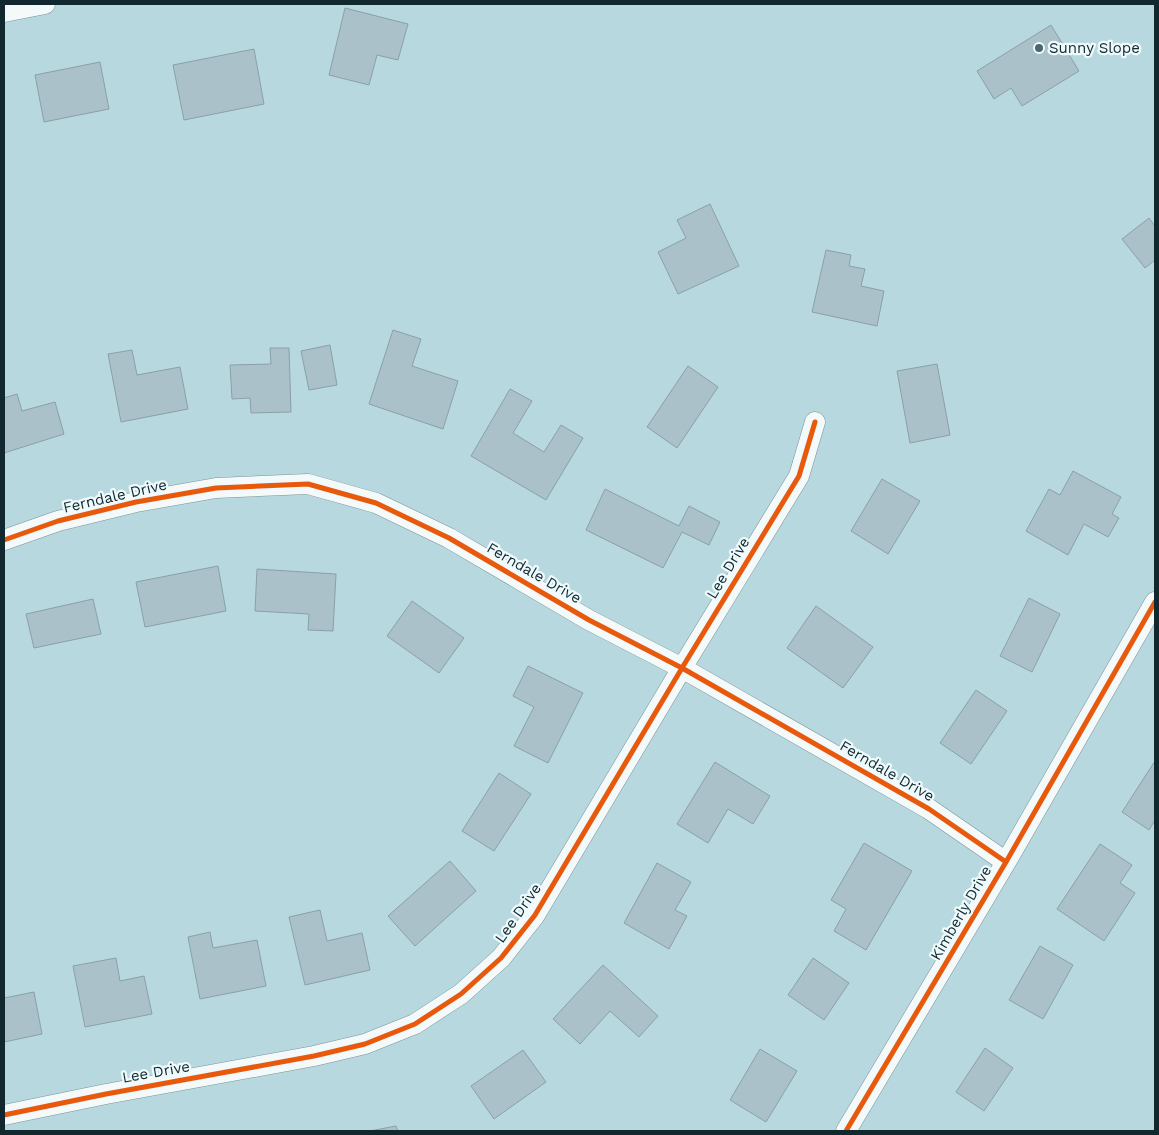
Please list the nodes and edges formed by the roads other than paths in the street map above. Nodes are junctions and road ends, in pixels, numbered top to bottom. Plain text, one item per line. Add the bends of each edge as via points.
1 (38, 4) edge
2 (4, 12) edge
3 (815, 422) dead end
4 (4, 540) edge
5 (1155, 602) edge
6 (682, 668) junction
7 (1006, 862) junction
8 (4, 1114) edge
9 (846, 1131) edge

1 - 2 street
3 - 6 street, Lee Drive via 799,476
4 - 6 street, Ferndale Drive via 58,521 136,502 216,488 308,484 376,503 449,538 589,620
5 - 7 street, Kimberly Drive
6 - 7 street, Ferndale Drive via 929,809
6 - 8 street, Lee Drive via 535,916 501,958 461,994 415,1024 365,1044
7 - 9 street, Kimberly Drive

